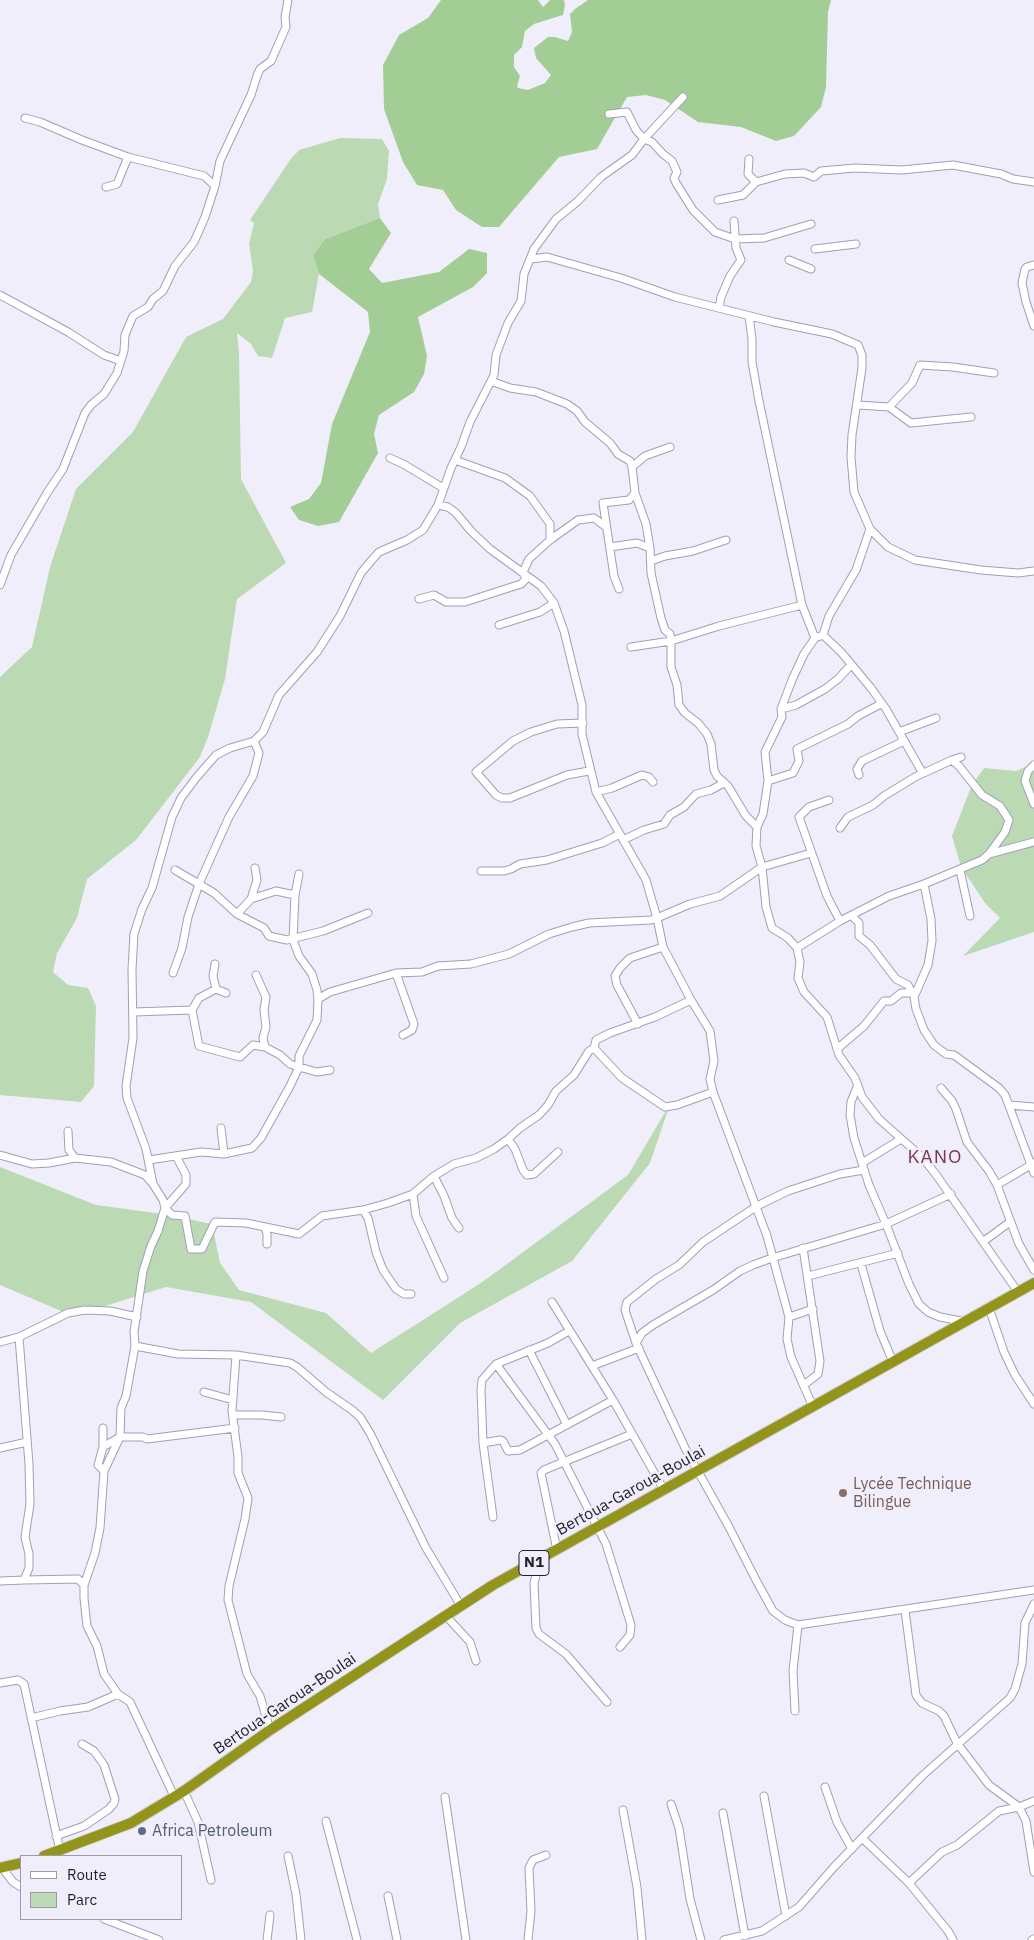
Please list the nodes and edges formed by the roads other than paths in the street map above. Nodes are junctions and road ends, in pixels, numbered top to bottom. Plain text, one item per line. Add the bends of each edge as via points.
1 (288, 0) edge
2 (682, 97) dead end
3 (609, 114) dead end
4 (25, 118) dead end
5 (644, 139) junction
6 (128, 157) junction
7 (749, 159) dead end
8 (756, 182) junction
9 (1034, 182) edge
10 (216, 186) junction
11 (106, 187) dead end
12 (718, 200) dead end
13 (734, 222) dead end
14 (811, 224) dead end
15 (736, 239) junction
16 (856, 244) dead end
17 (815, 248) dead end
18 (532, 259) junction
19 (789, 260) dead end
20 (1034, 265) edge
21 (811, 270) dead end
22 (0, 296) edge
23 (1026, 302) junction
24 (1034, 307) edge
25 (719, 308) junction
26 (749, 316) junction
27 (1034, 326) edge
28 (121, 360) junction
29 (994, 373) dead end
30 (491, 381) junction
31 (858, 404) junction
32 (889, 407) junction
33 (971, 418) dead end
34 (670, 447) dead end
35 (390, 458) dead end
36 (455, 460) junction
37 (632, 467) junction
38 (443, 488) junction
39 (635, 493) junction
40 (438, 505) junction
41 (606, 527) junction
42 (870, 529) junction
43 (550, 540) junction
44 (726, 540) dead end
45 (610, 547) junction
46 (650, 548) junction
47 (651, 561) junction
48 (1034, 571) edge
49 (523, 572) junction
50 (0, 585) edge
51 (619, 589) dead end
52 (419, 599) dead end
53 (554, 604) junction
54 (802, 605) junction
55 (500, 625) dead end
56 (823, 635) junction
57 (815, 638) junction
58 (671, 641) junction
59 (631, 647) dead end
60 (851, 665) junction
61 (880, 702) junction
62 (781, 709) junction
63 (936, 718) dead end
64 (582, 723) junction
65 (901, 736) junction
66 (254, 741) junction
67 (961, 757) dead end
68 (952, 760) junction
69 (1034, 765) edge
70 (589, 771) junction
71 (922, 772) junction
72 (859, 775) dead end
73 (723, 781) junction
74 (768, 781) junction
75 (653, 782) dead end
76 (596, 792) junction
77 (828, 800) dead end
78 (1034, 804) edge
79 (757, 827) junction
80 (840, 828) dead end
81 (622, 837) junction
82 (1034, 842) edge
83 (810, 853) junction
84 (989, 854) junction
85 (762, 867) junction
86 (255, 868) dead end
87 (176, 870) dead end
88 (960, 870) junction
89 (480, 871) dead end
90 (298, 874) dead end
91 (199, 884) junction
92 (924, 884) junction
93 (294, 895) junction
94 (251, 898) junction
95 (368, 913) dead end
96 (237, 914) junction
97 (852, 916) junction
98 (970, 916) dead end
99 (657, 918) junction
100 (840, 921) junction
101 (293, 940) junction
102 (663, 947) junction
103 (797, 948) junction
104 (216, 964) dead end
105 (173, 973) dead end
106 (396, 973) junction
107 (256, 975) dead end
108 (216, 989) junction
109 (226, 992) dead end
110 (318, 999) junction
111 (691, 1000) junction
112 (192, 1010) junction
113 (134, 1012) junction
114 (638, 1024) junction
115 (403, 1035) dead end
116 (266, 1047) junction
117 (594, 1048) junction
118 (837, 1049) junction
119 (299, 1067) junction
120 (330, 1070) dead end
121 (857, 1086) junction
122 (940, 1088) dead end
123 (713, 1092) junction
124 (1008, 1105) junction
125 (1034, 1108) edge
126 (221, 1128) dead end
127 (68, 1131) dead end
128 (508, 1139) junction
129 (901, 1139) junction
130 (558, 1152) dead end
131 (224, 1154) junction
132 (0, 1155) edge
133 (176, 1156) junction
134 (75, 1158) junction
135 (148, 1160) junction
136 (1032, 1164) edge
137 (863, 1166) junction
138 (1034, 1173) edge
139 (434, 1176) junction
140 (153, 1184) junction
141 (997, 1185) junction
142 (413, 1194) junction
143 (951, 1194) junction
144 (757, 1206) junction
145 (164, 1208) junction
146 (363, 1210) junction
147 (1010, 1222) junction
148 (886, 1224) junction
149 (265, 1228) junction
150 (459, 1228) dead end
151 (984, 1241) junction
152 (267, 1244) dead end
153 (803, 1248) junction
154 (898, 1254) junction
155 (772, 1258) junction
156 (862, 1264) junction
157 (1034, 1270) edge
158 (808, 1276) junction
159 (444, 1278) dead end
160 (1034, 1283) edge
161 (1018, 1292) junction
162 (411, 1294) dead end
163 (552, 1302) dead end
164 (990, 1308) junction
165 (813, 1309) junction
166 (137, 1317) junction
167 (789, 1317) junction
168 (966, 1322) junction
169 (569, 1331) junction
170 (19, 1337) junction
171 (0, 1342) edge
172 (638, 1345) junction
173 (135, 1346) junction
174 (529, 1350) junction
175 (236, 1355) junction
176 (894, 1362) junction
177 (496, 1364) junction
178 (592, 1366) junction
179 (804, 1385) junction
180 (204, 1392) dead end
181 (233, 1400) junction
182 (612, 1400) junction
183 (1034, 1404) edge
184 (814, 1407) junction
185 (233, 1415) junction
186 (281, 1417) dead end
187 (567, 1425) junction
188 (103, 1428) dead end
189 (235, 1428) junction
190 (632, 1434) junction
191 (548, 1435) junction
192 (120, 1438) junction
193 (27, 1442) junction
194 (483, 1443) junction
195 (0, 1448) edge
196 (102, 1448) junction
197 (566, 1462) junction
198 (699, 1471) junction
199 (104, 1472) junction
200 (664, 1490) junction
201 (493, 1518) dead end
202 (598, 1527) junction
203 (557, 1550) junction
204 (540, 1560) junction
205 (24, 1580) junction
206 (0, 1581) edge
207 (84, 1585) junction
208 (1034, 1590) edge
209 (1034, 1604) edge
210 (461, 1606) junction
211 (905, 1610) junction
212 (446, 1616) junction
213 (798, 1625) junction
214 (620, 1647) dead end
215 (476, 1661) dead end
216 (0, 1683) edge
217 (118, 1694) junction
218 (607, 1702) dead end
219 (795, 1711) dead end
220 (31, 1718) junction
221 (270, 1730) junction
222 (958, 1743) junction
223 (82, 1744) dead end
224 (825, 1787) dead end
225 (179, 1794) junction
226 (445, 1796) dead end
227 (764, 1796) dead end
228 (1034, 1801) edge
229 (671, 1804) dead end
230 (1019, 1807) junction
231 (623, 1810) dead end
232 (723, 1813) dead end
233 (326, 1821) dead end
234 (56, 1836) junction
235 (862, 1838) junction
236 (852, 1849) junction
237 (60, 1851) junction
238 (47, 1855) edge
239 (546, 1855) dead end
240 (288, 1856) dead end
241 (20, 1863) edge
242 (1, 1868) edge
243 (1034, 1872) edge
244 (211, 1880) dead end
245 (908, 1883) junction
246 (20, 1886) edge
247 (388, 1896) dead end
248 (270, 1915) dead end
249 (786, 1916) junction
250 (107, 1920) edge
251 (745, 1936) junction
252 (159, 1940) edge
253 (267, 1940) edge
254 (301, 1940) edge
255 (357, 1940) edge
256 (397, 1940) edge
257 (466, 1940) edge
258 (528, 1940) edge
259 (642, 1940) edge
260 (701, 1940) edge
261 (724, 1940) edge
262 (953, 1940) edge

1 - 10 street via 286,27 271,61 256,76 251,95 220,161
2 - 5 street
3 - 5 street via 627,112
4 - 6 street
5 - 15 street via 652,142 672,161 677,172 676,183 693,210 715,232
5 - 18 street via 632,155 601,177 556,219 534,249
6 - 10 street via 191,171
6 - 11 street via 117,184
7 - 8 street via 748,174
8 - 9 street via 785,174 804,173 814,177 821,171 855,168 902,170 953,165
8 - 12 street via 743,195
10 - 28 street via 194,242 175,266 163,291 133,316
13 - 15 street
14 - 15 street via 764,238
15 - 25 street via 741,260 730,276
16 - 17 street
18 - 25 street via 547,257
18 - 30 street via 524,274 520,301 496,355
19 - 21 street
20 - 23 street via 1027,267 1023,275
22 - 28 street via 104,355
23 - 24 street
23 - 27 street
25 - 26 street
26 - 31 street via 832,334 858,346 862,368
26 - 54 street via 752,362
28 - 50 street via 111,384 85,413 63,469 16,547
29 - 32 street via 920,365 912,383
30 - 36 street
30 - 37 street via 536,392 567,404 618,454 630,461
31 - 32 street
31 - 42 street via 852,435 854,492
32 - 33 street via 911,424
34 - 37 street via 645,456
35 - 38 street
36 - 38 street
36 - 43 street via 505,478 530,496 550,524
37 - 39 street
38 - 40 street
39 - 41 street via 629,500 603,503
39 - 46 street
40 - 49 street via 456,513 490,549
40 - 66 street via 423,530 380,552 370,561 317,652 279,695 263,732
41 - 43 street via 594,518 578,520
41 - 45 street
42 - 48 street via 888,546 915,560 981,570
42 - 56 street via 856,570 829,616
43 - 49 street via 529,559
44 - 47 street
45 - 46 street via 637,543
45 - 51 street
46 - 47 street
47 - 58 street via 661,618
49 - 52 street via 526,579 521,584 465,602 446,602 434,595
49 - 53 street via 541,586
53 - 55 street
53 - 64 street via 582,704
54 - 57 street
54 - 58 street
56 - 57 street
56 - 60 street
57 - 62 street via 804,654
58 - 59 street
58 - 73 street via 671,667 679,705 707,734 714,770
60 - 61 street
60 - 62 street via 825,689 796,705
61 - 65 street
61 - 74 street via 848,724 797,749 799,762 793,773
62 - 74 street via 782,717 765,752
63 - 65 street
64 - 70 street
64 - 70 street via 557,724 531,732 476,772 496,795 510,798 566,775
65 - 71 street
65 - 72 street via 902,742 862,761 858,766
66 - 91 street via 259,752 253,776 229,817
66 - 113 street via 216,755 181,798 172,817 152,888 134,934
67 - 68 street
68 - 71 street
68 - 84 street via 982,795 1006,812 1009,820 1005,832
69 - 78 street via 1025,781
70 - 76 street
71 - 80 street via 873,805 848,817
73 - 79 street
73 - 81 street via 711,790 696,794 664,824
74 - 79 street via 763,814
75 - 76 street via 642,775
76 - 81 street
77 - 83 street via 809,807 799,817
79 - 85 street via 756,846
81 - 89 street via 547,860 520,864 512,870
81 - 99 street via 646,880
82 - 84 street
83 - 85 street
83 - 100 street
84 - 88 street
85 - 99 street via 720,896
85 - 103 street via 766,907 772,928
86 - 94 street via 257,880
87 - 91 street
88 - 92 street
88 - 98 street
90 - 93 street
91 - 96 street
91 - 105 street
92 - 97 street via 889,896
92 - 124 street via 932,919 932,941 928,965 914,998 924,1030 934,1045 946,1054 954,1055 999,1088
93 - 94 street via 276,891
93 - 101 street
94 - 96 street
95 - 101 street
96 - 101 street via 264,928 269,936
97 - 100 street
97 - 118 street via 859,923 860,936 912,993 901,993 884,1002 864,1026
99 - 102 street
99 - 106 street via 589,923 548,934 509,954 470,964
100 - 103 street
101 - 110 street via 312,974
102 - 111 street
102 - 114 street via 630,958 615,976
103 - 118 street via 800,962 798,978 804,992 827,1017
104 - 108 street via 213,976
106 - 110 street via 330,992
106 - 115 street via 414,1024 412,1030
107 - 116 street via 266,997 263,1038
108 - 109 street
108 - 112 street via 199,998
110 - 119 street via 317,1020 299,1056
111 - 114 street
111 - 123 street via 712,1038 714,1061 710,1079
112 - 113 street
112 - 116 street via 199,1046 240,1057 252,1045
113 - 135 street via 127,1098
114 - 117 street via 596,1040
116 - 119 street
117 - 123 street via 622,1078 665,1106
117 - 128 street via 539,1115
118 - 121 street
119 - 120 street via 317,1072
119 - 131 street via 252,1148
121 - 129 street via 866,1103
121 - 137 street via 850,1115
122 - 141 street via 956,1108 967,1142
123 - 144 street
124 - 125 street
124 - 136 street
126 - 131 street
127 - 134 street via 69,1150
128 - 130 street via 527,1175 534,1174
128 - 139 street via 494,1149 454,1164
129 - 137 street
129 - 143 street via 923,1158
131 - 133 street via 201,1152
132 - 134 street via 32,1164
133 - 135 street
133 - 145 street via 186,1175 186,1184
134 - 140 street via 111,1162 145,1175
135 - 140 street
136 - 138 street
136 - 141 street
137 - 144 street via 807,1184
137 - 148 street
139 - 142 street
139 - 150 street
140 - 145 street
141 - 147 street
142 - 146 street
142 - 159 street via 416,1216
143 - 148 street
143 - 151 street
144 - 155 street
144 - 172 street via 703,1242 679,1265 656,1278 627,1302 625,1310
145 - 149 street via 172,1215 185,1216 191,1249 202,1249 215,1222 246,1223
145 - 166 street via 143,1271
146 - 149 street via 322,1216 299,1234
146 - 162 street via 383,1270 396,1289
147 - 151 street
147 - 157 street
148 - 153 street
148 - 154 street
149 - 152 street
151 - 161 street
153 - 155 street
153 - 158 street
154 - 156 street
154 - 168 street via 919,1304 940,1317
155 - 167 street
155 - 172 street via 740,1272 653,1325 642,1333
156 - 158 street
156 - 176 street via 880,1331
158 - 165 street
160 - 161 highway, Bertoua-Garoua-Boulai / N1
161 - 164 highway, Bertoua-Garoua-Boulai / N1
163 - 169 street
164 - 168 highway, Bertoua-Garoua-Boulai / N1
164 - 183 street via 1004,1352
165 - 167 street
165 - 179 street via 820,1367 818,1374
166 - 170 street via 85,1310 68,1313
166 - 173 street
167 - 179 street via 787,1339
168 - 176 highway, Bertoua-Garoua-Boulai / N1
169 - 174 street
169 - 178 street
170 - 171 street
170 - 193 street
172 - 178 street
172 - 198 street via 686,1450
173 - 175 street via 178,1354
173 - 192 street via 121,1408
174 - 177 street
174 - 187 street
175 - 181 street
175 - 210 street via 290,1363 360,1417 426,1548
176 - 184 highway, Bertoua-Garoua-Boulai / N1
177 - 191 street
177 - 194 street via 482,1380
178 - 182 street
179 - 184 street
180 - 181 street
181 - 185 street
182 - 187 street
182 - 190 street
184 - 198 highway, Bertoua-Garoua-Boulai / N1
185 - 186 street
185 - 189 street
187 - 191 street
188 - 196 street
189 - 192 street via 147,1439
189 - 221 street via 238,1473 248,1498 228,1600 247,1674 260,1696
190 - 197 street
190 - 200 street
191 - 194 street via 511,1452 500,1440
191 - 197 street
192 - 196 street
192 - 199 street
193 - 195 street
193 - 205 street via 30,1504 25,1537 29,1568
194 - 201 street
196 - 199 street via 98,1465
197 - 202 street
197 - 203 street via 544,1470 541,1476
198 - 200 highway, Bertoua-Garoua-Boulai / N1
198 - 213 street via 773,1610
199 - 207 street via 100,1528
200 - 202 highway, Bertoua-Garoua-Boulai / N1
202 - 203 highway, Bertoua-Garoua-Boulai / N1
202 - 214 street via 631,1625 630,1635
203 - 204 highway, Bertoua-Garoua-Boulai / N1
204 - 210 highway, Bertoua-Garoua-Boulai / N1
204 - 218 street via 534,1584 536,1628 539,1634 566,1654
205 - 206 street
205 - 207 street via 78,1579
207 - 217 street via 87,1626 97,1646 104,1674
208 - 211 street
209 - 222 street via 1026,1623 1022,1664 1015,1689 1010,1698
210 - 212 highway, Bertoua-Garoua-Boulai / N1
211 - 213 street
211 - 222 street via 916,1695 922,1703 939,1710
212 - 215 street via 470,1642
212 - 221 highway, Bertoua-Garoua-Boulai / N1
213 - 219 street via 793,1671
216 - 220 street via 21,1680
217 - 220 street via 88,1707
217 - 225 street via 130,1702
220 - 234 street
221 - 225 highway, Bertoua-Garoua-Boulai / N1
222 - 230 street via 989,1785
222 - 235 street
223 - 234 street via 94,1751 104,1765 114,1803 84,1826
224 - 236 street via 837,1822
225 - 237 highway, Bertoua-Garoua-Boulai / N1 via 130,1823
225 - 244 street via 198,1822
226 - 257 street
227 - 249 street
228 - 230 street
229 - 260 street via 679,1828 690,1899
230 - 243 street via 1026,1821
230 - 245 street via 999,1811 942,1852
231 - 259 street via 638,1895
232 - 251 street
233 - 255 street
234 - 237 street
235 - 236 street
235 - 245 street
236 - 249 street via 799,1907
237 - 238 highway, Bertoua-Garoua-Boulai / N1
239 - 258 street via 533,1860 529,1868 531,1911
240 - 254 street
241 - 242 highway
242 - 246 street
245 - 262 street
247 - 256 street
248 - 253 street
249 - 251 street via 762,1931
250 - 252 street
251 - 261 street

